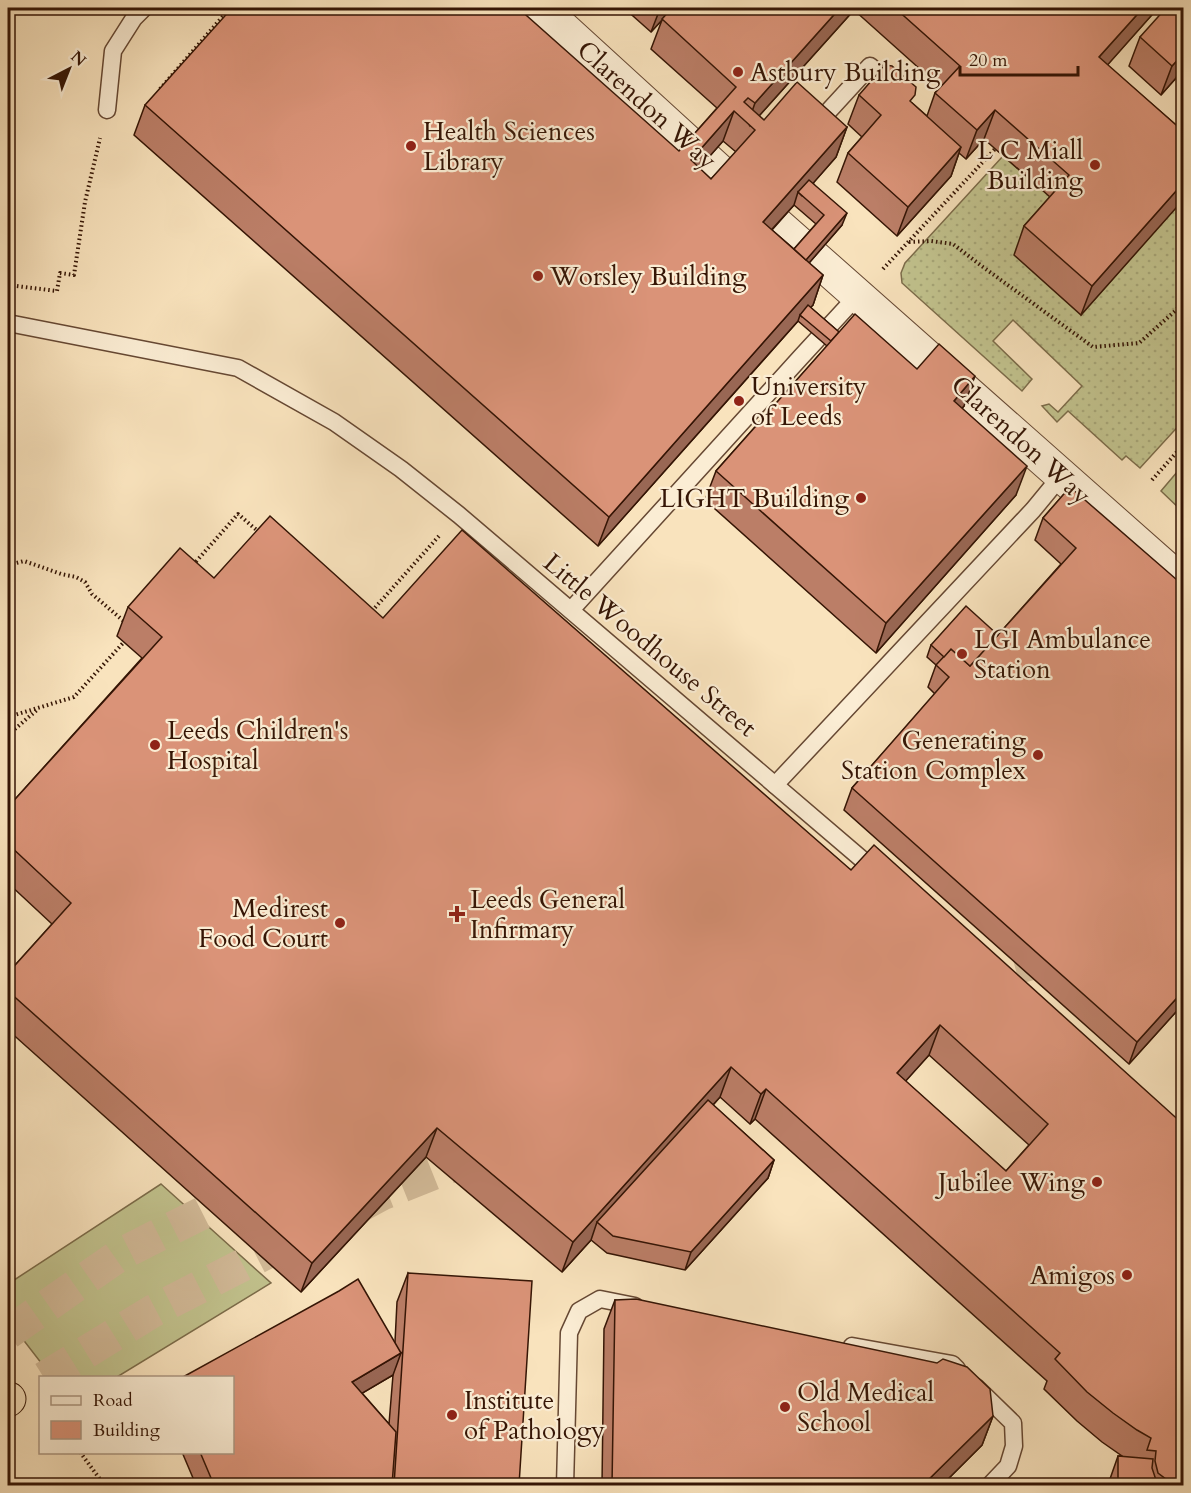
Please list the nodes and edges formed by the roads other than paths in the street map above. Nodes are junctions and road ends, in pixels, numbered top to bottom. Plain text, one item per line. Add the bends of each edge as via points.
1 (144, 8) edge
2 (541, 8) edge
3 (903, 95) edge
4 (106, 110) road end
5 (809, 132) edge
6 (727, 178) edge
7 (777, 224) edge
8 (858, 295) junction
9 (8, 323) edge
10 (1061, 476) junction
11 (1184, 584) edge
12 (572, 610) junction
13 (892, 634) edge
14 (906, 646) junction
15 (775, 785) junction
16 (893, 886) edge
17 (647, 1308) edge
18 (835, 1342) edge
19 (565, 1485) edge
20 (989, 1485) edge

1 - 4 lane via 113,51
2 - 6 street, Clarendon Way
3 - 5 lane via 870,66
7 - 8 street, Clarendon Way
8 - 10 street, Clarendon Way
8 - 12 lane
9 - 12 lane, Little Woodhouse Street via 238,368 334,422 401,470
10 - 11 street, Clarendon Way
10 - 14 lane
12 - 15 lane, Little Woodhouse Street
13 - 14 lane
14 - 15 lane
15 - 16 lane, Little Woodhouse Street
17 - 19 lane via 600,1299 579,1311 569,1333
18 - 20 lane via 952,1364 1013,1423 1014,1446 1008,1467

